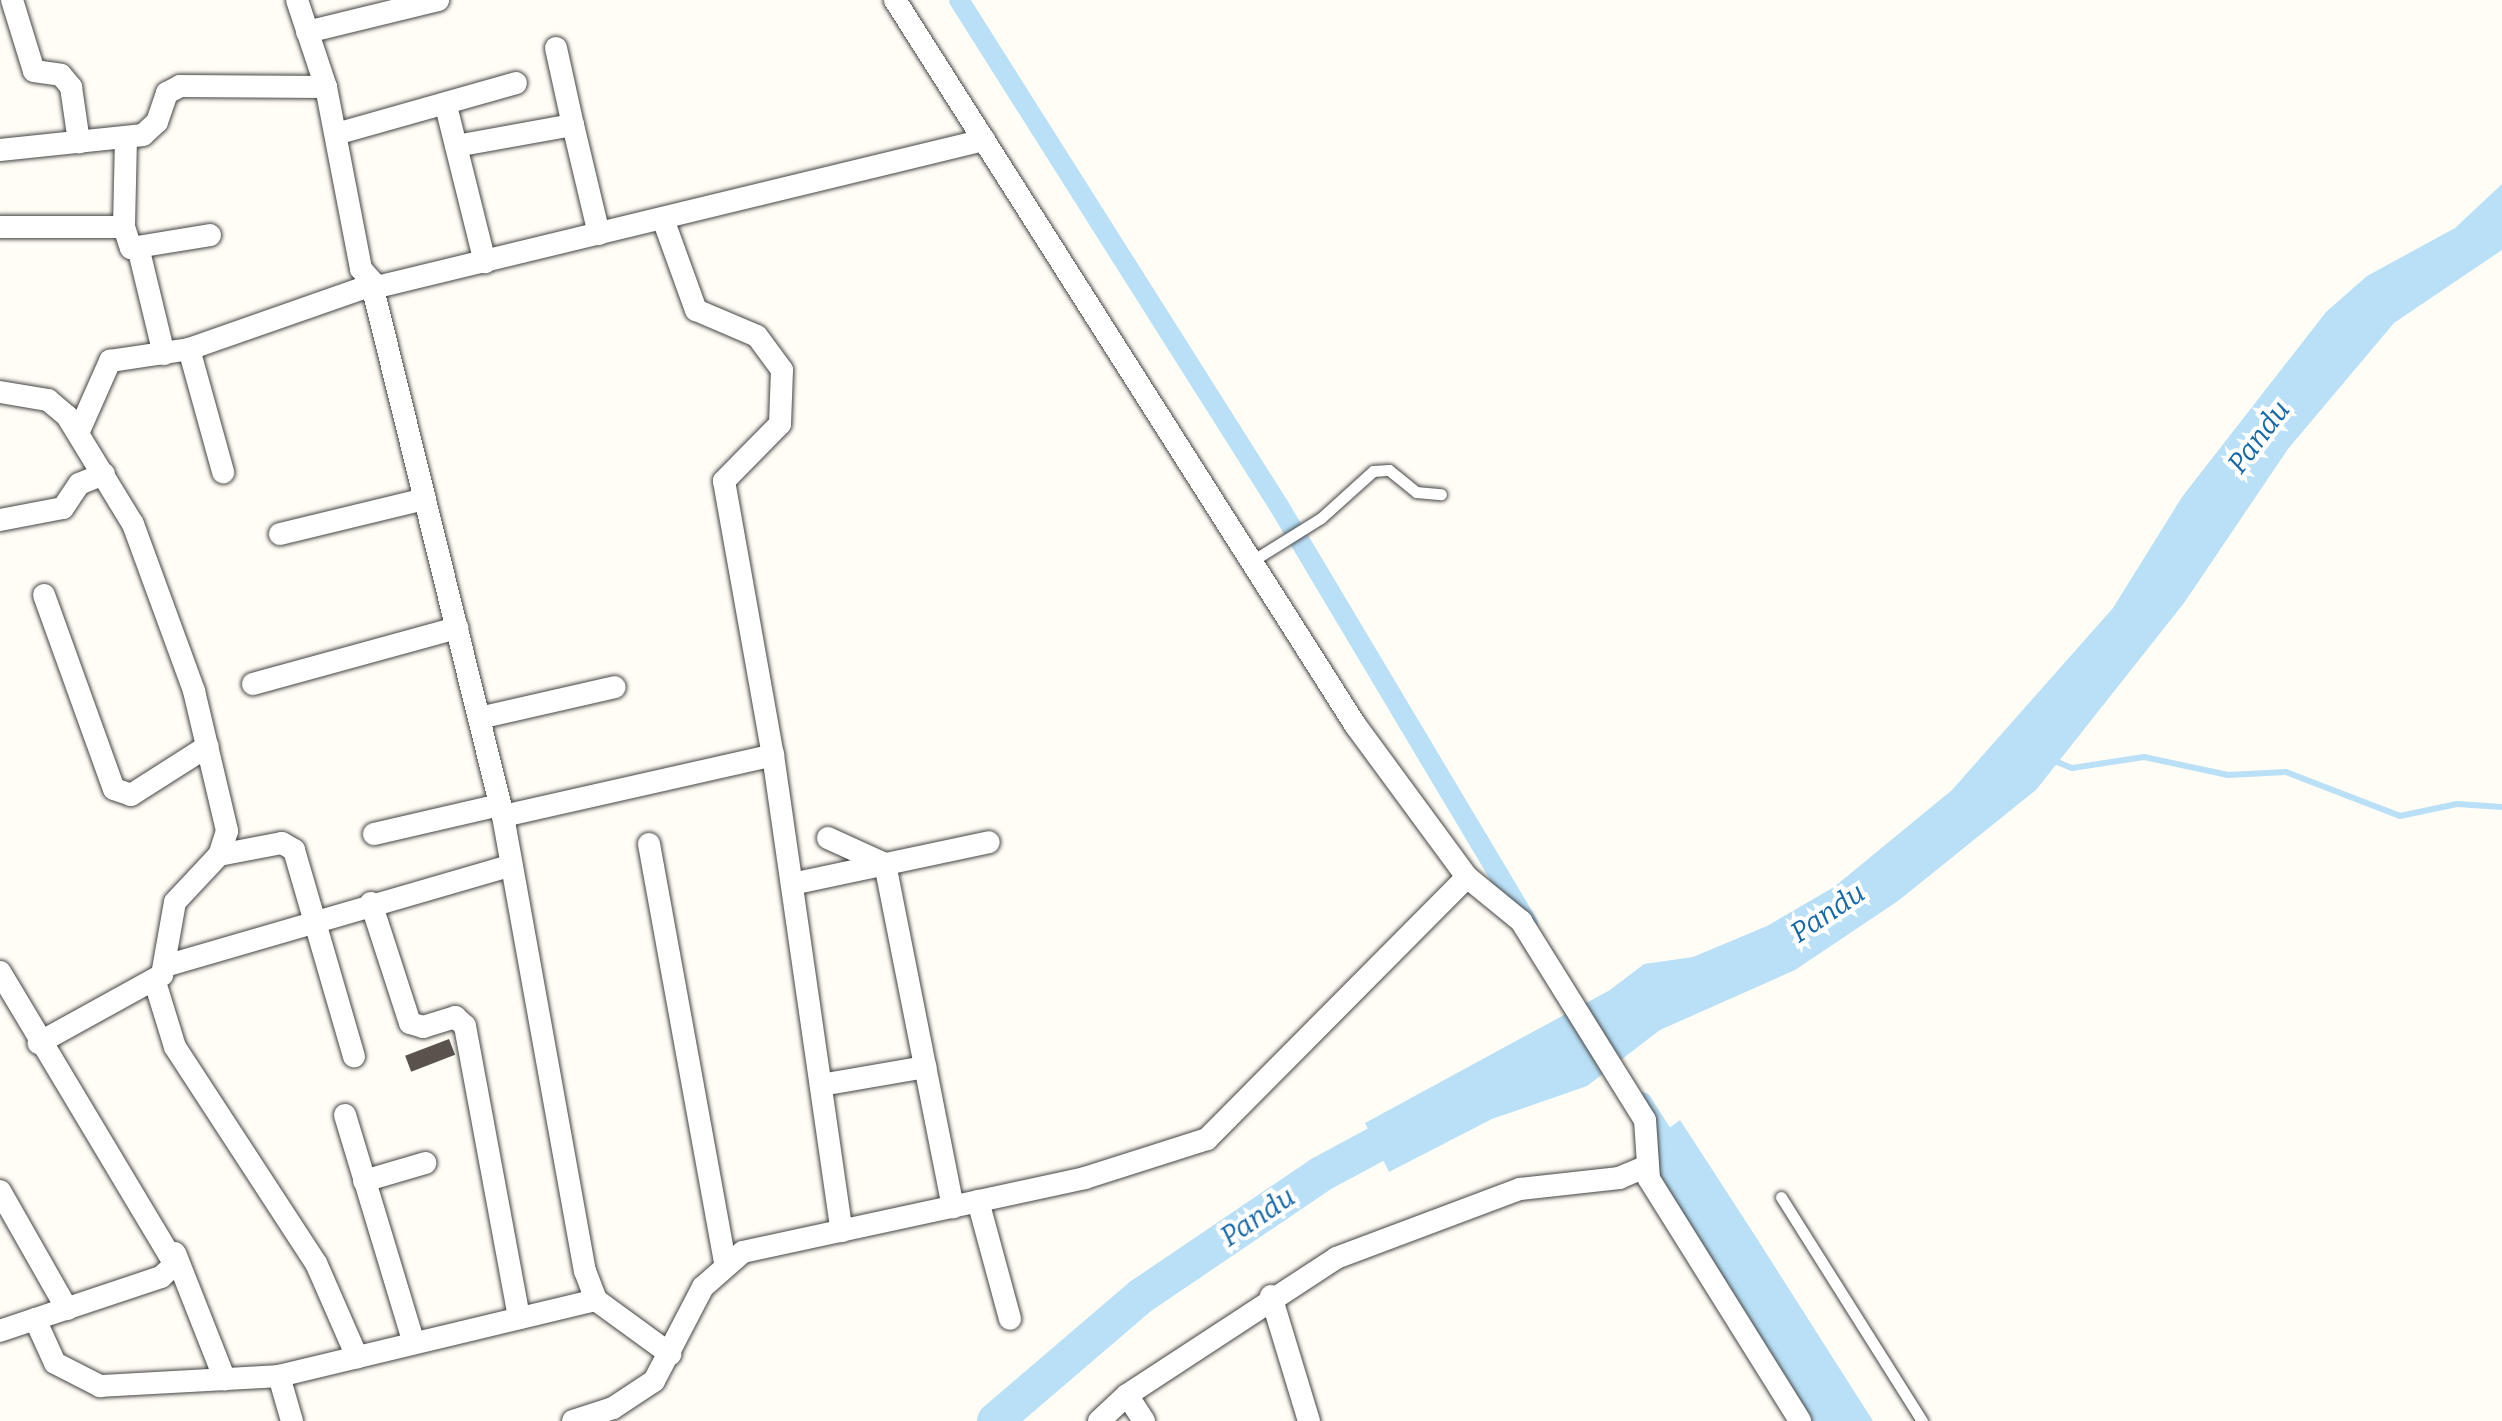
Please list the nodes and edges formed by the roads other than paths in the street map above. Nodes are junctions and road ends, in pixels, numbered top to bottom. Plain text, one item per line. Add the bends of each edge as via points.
1 (12, 0) edge
2 (297, 0) edge
3 (438, 0) edge
4 (895, 0) edge
5 (405, 5) edge
6 (307, 32) junction
7 (556, 48) dead end
8 (516, 83) dead end
9 (326, 87) junction
10 (446, 106) junction
11 (573, 125) junction
12 (336, 134) junction
13 (126, 138) junction
14 (984, 140) junction
15 (79, 142) junction
16 (456, 146) junction
17 (0, 150) edge
18 (663, 219) junction
19 (0, 227) edge
20 (124, 227) junction
21 (599, 234) junction
22 (210, 235) dead end
23 (139, 251) junction
24 (485, 262) junction
25 (372, 285) junction
26 (189, 349) junction
27 (164, 354) junction
28 (0, 392) edge
29 (79, 431) junction
30 (223, 472) dead end
31 (104, 474) junction
32 (1441, 494) dead end
33 (425, 499) junction
34 (0, 520) edge
35 (280, 534) dead end
36 (1259, 556) junction
37 (44, 595) dead end
38 (457, 628) junction
39 (253, 684) dead end
40 (615, 687) dead end
41 (479, 718) junction
42 (208, 746) junction
43 (773, 755) junction
44 (502, 811) junction
45 (374, 834) dead end
46 (828, 838) dead end
47 (989, 842) dead end
48 (649, 844) dead end
49 (219, 855) junction
50 (885, 864) junction
51 (512, 865) junction
52 (1467, 877) junction
53 (792, 884) junction
54 (371, 903) junction
55 (312, 918) junction
56 (0, 972) edge
57 (160, 974) junction
58 (7, 1002) edge
59 (39, 1043) junction
60 (354, 1056) dead end
61 (925, 1067) junction
62 (821, 1085) junction
63 (345, 1115) dead end
64 (425, 1163) dead end
65 (1643, 1168) junction
66 (364, 1181) junction
67 (1781, 1197) dead end
68 (2, 1198) edge
69 (978, 1201) junction
70 (953, 1207) junction
71 (842, 1231) junction
72 (175, 1253) junction
73 (725, 1264) junction
74 (1271, 1296) junction
75 (596, 1300) junction
76 (67, 1309) junction
77 (519, 1318) junction
78 (35, 1319) junction
79 (1010, 1319) dead end
80 (0, 1331) edge
81 (414, 1343) junction
82 (670, 1354) junction
83 (357, 1357) junction
84 (279, 1376) junction
85 (225, 1380) junction
86 (1127, 1395) junction
87 (292, 1421) edge
88 (573, 1421) edge
89 (1099, 1421) edge
90 (1144, 1421) edge
91 (1309, 1421) edge
92 (1800, 1421) edge
93 (1922, 1421) edge

1 - 15 street via 34,71 61,75 71,87
2 - 6 street
3 - 5 street
4 - 14 street
5 - 6 street
6 - 9 street
7 - 11 street
8 - 10 street
9 - 12 street
9 - 13 street via 180,86 167,93 151,130
10 - 12 street
10 - 16 street
11 - 16 street
11 - 21 street
12 - 25 street via 361,269
13 - 15 street
13 - 20 street
14 - 18 street
14 - 36 street
15 - 17 street
16 - 24 street
18 - 21 street
18 - 43 street via 696,310 757,336 782,370 780,424 724,481
19 - 20 street
20 - 23 street
21 - 24 street
22 - 23 street
23 - 27 street
24 - 25 street
25 - 26 street
25 - 33 street
26 - 27 street
26 - 30 street
27 - 29 street via 110,361
28 - 29 street via 48,400
29 - 31 street
31 - 34 street via 79,484 63,508
31 - 42 street via 141,541
32 - 36 lane via 1416,492 1382,469 1321,518
33 - 35 street
33 - 38 street
36 - 52 street via 1356,726
37 - 42 street via 114,789 131,795
38 - 39 street
38 - 41 street
40 - 41 street
41 - 44 street
42 - 49 street via 227,831
43 - 44 street
43 - 53 street
44 - 45 street
44 - 51 street
46 - 50 street
47 - 50 street
48 - 73 street
49 - 55 street via 289,846
49 - 57 street via 175,902
50 - 53 street
50 - 61 street
51 - 54 street
51 - 75 street
52 - 65 street via 1521,921 1613,1067 1645,1120
52 - 69 street via 1207,1139 1171,1156
53 - 62 street
54 - 55 street
54 - 77 street via 410,1023 423,1027 455,1017 465,1026
55 - 57 street
55 - 60 street
56 - 58 street
57 - 59 street
57 - 83 street via 175,1047 316,1263
58 - 59 street
59 - 72 street
61 - 62 street
61 - 70 street
62 - 71 street
63 - 66 street
64 - 66 street
65 - 74 street via 1484,1201 1336,1258
65 - 92 street
66 - 81 street
67 - 93 lane
68 - 76 street
69 - 70 street
69 - 79 street
70 - 71 street
71 - 73 street via 743,1252
72 - 76 street via 161,1277
72 - 85 street
73 - 82 street via 692,1305
74 - 86 street
74 - 91 street
75 - 77 street
75 - 82 street
76 - 78 street
77 - 81 street
78 - 80 street
78 - 85 street via 55,1363 81,1382
81 - 83 street
82 - 88 street via 637,1395
83 - 84 street
84 - 85 street
84 - 87 street
86 - 89 street
86 - 90 street

